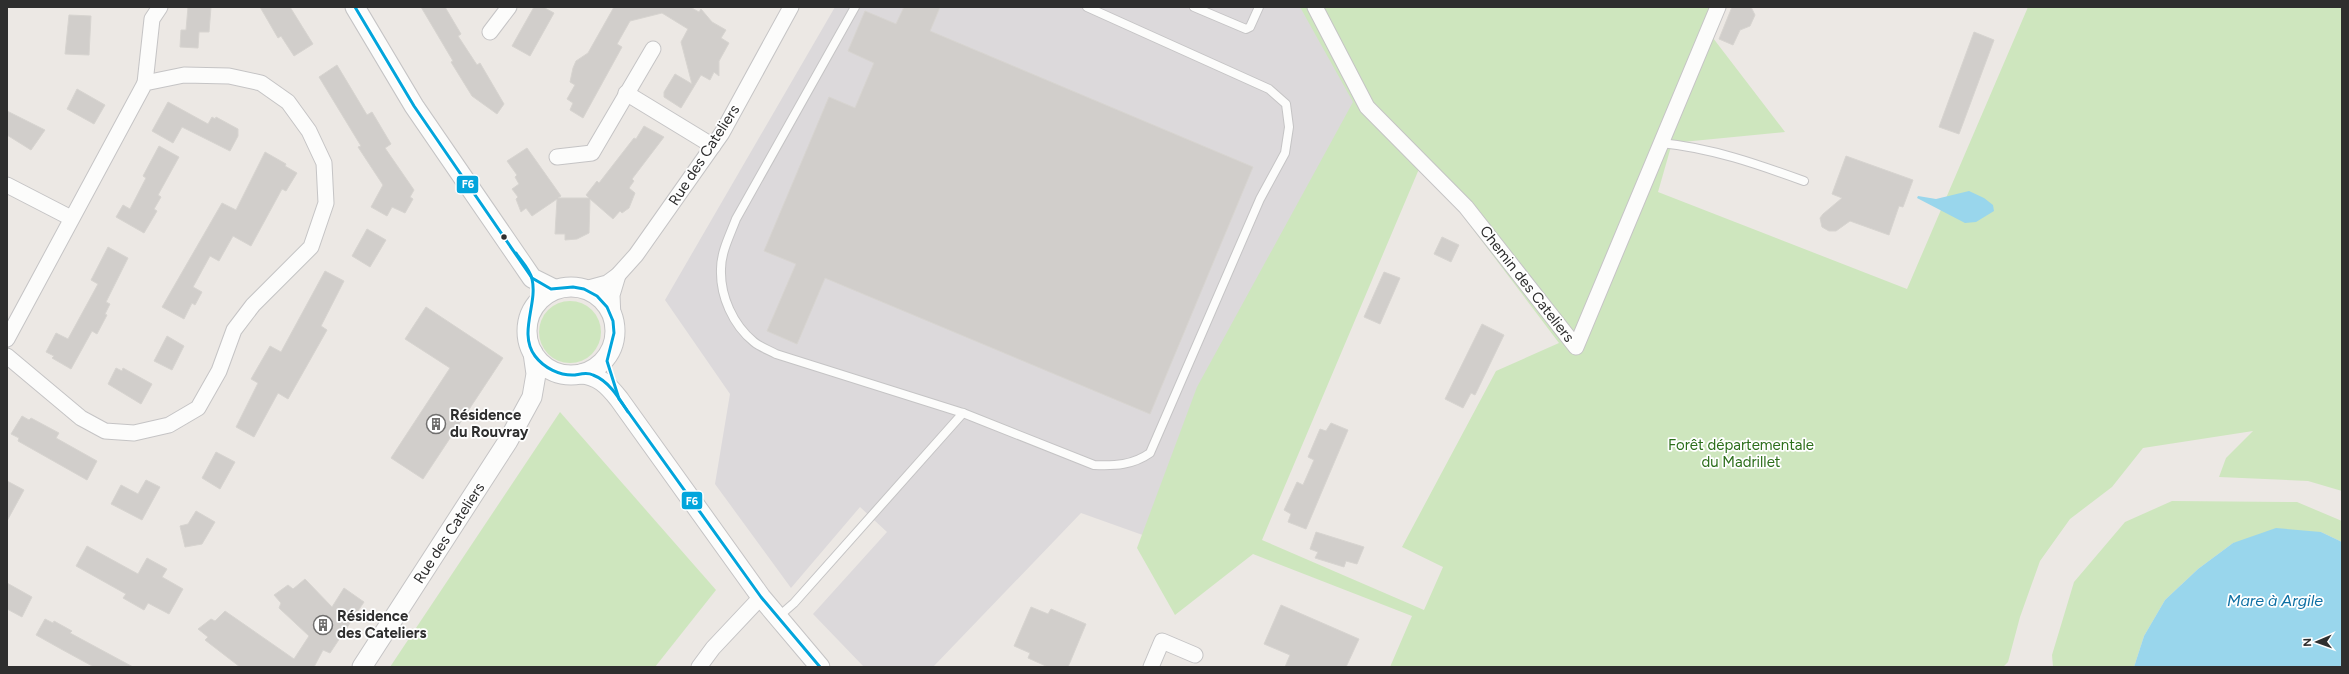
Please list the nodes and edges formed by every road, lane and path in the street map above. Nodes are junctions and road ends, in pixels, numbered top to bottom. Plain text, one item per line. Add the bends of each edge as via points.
1 (160, 7) edge
2 (355, 7) edge
3 (509, 7) edge
4 (791, 7) edge
5 (855, 7) edge
6 (1087, 7) edge
7 (1194, 7) edge
8 (1259, 7) edge
9 (1315, 7) edge
10 (1718, 7) edge
11 (490, 32) dead end
12 (653, 49) dead end
13 (145, 83) junction
14 (626, 93) junction
15 (1661, 143) junction
16 (713, 146) junction
17 (557, 157) dead end
18 (1804, 181) dead end
19 (7, 185) edge
20 (72, 218) junction
21 (618, 275) junction
22 (532, 278) junction
23 (585, 289) junction
24 (554, 290) junction
25 (531, 311) junction
26 (613, 318) junction
27 (7, 339) edge
28 (533, 353) junction
29 (7, 356) edge
30 (607, 356) junction
31 (572, 374) junction
32 (532, 396) junction
33 (618, 399) junction
34 (963, 413) junction
35 (761, 598) junction
36 (778, 618) junction
37 (1195, 655) dead end
38 (362, 667) edge
39 (699, 667) edge
40 (820, 667) edge
41 (1151, 667) edge

1 - 13 street via 152,19
2 - 22 street via 414,106
3 - 11 street
4 - 16 street, Rue des Cateliers
5 - 34 lane via 736,219 720,268 723,295 734,318 754,342 776,354
6 - 34 lane via 1269,88 1286,104 1289,127 1285,153 1260,199 1150,453 1138,461 1115,466 1094,466
7 - 8 lane via 1246,29 1250,27
9 - 15 street, Chemin des Cateliers via 1367,107 1466,207 1576,347
10 - 15 street, Chemin des Cateliers
12 - 14 street
13 - 20 street
13 - 29 street via 184,75 229,76 261,83 288,102 309,131 324,163 326,203 311,247 253,306 234,330 219,371 198,408 169,425 134,433 105,431 81,418
14 - 16 street
14 - 17 street via 592,154
15 - 18 lane via 1695,147 1744,159
16 - 21 street, Rue des Cateliers via 636,255
19 - 20 street
20 - 27 street
21 - 23 street, Rue des Cateliers via 607,283
21 - 26 street, Rue des Cateliers via 612,295
22 - 24 street
22 - 25 street
23 - 24 street via 575,287
23 - 26 street via 603,300
24 - 25 street via 537,302
25 - 28 street via 526,332
26 - 30 street via 613,344
28 - 31 street via 546,368
28 - 32 street, Rue des Cateliers via 536,374
30 - 31 street via 595,367
30 - 33 street
31 - 32 street, Rue des Cateliers via 556,375
31 - 33 street via 592,374 608,386
32 - 38 street, Rue des Cateliers via 508,441
33 - 35 street
34 - 36 lane
35 - 36 street
35 - 39 street via 713,648
36 - 40 street
37 - 41 street via 1162,641

